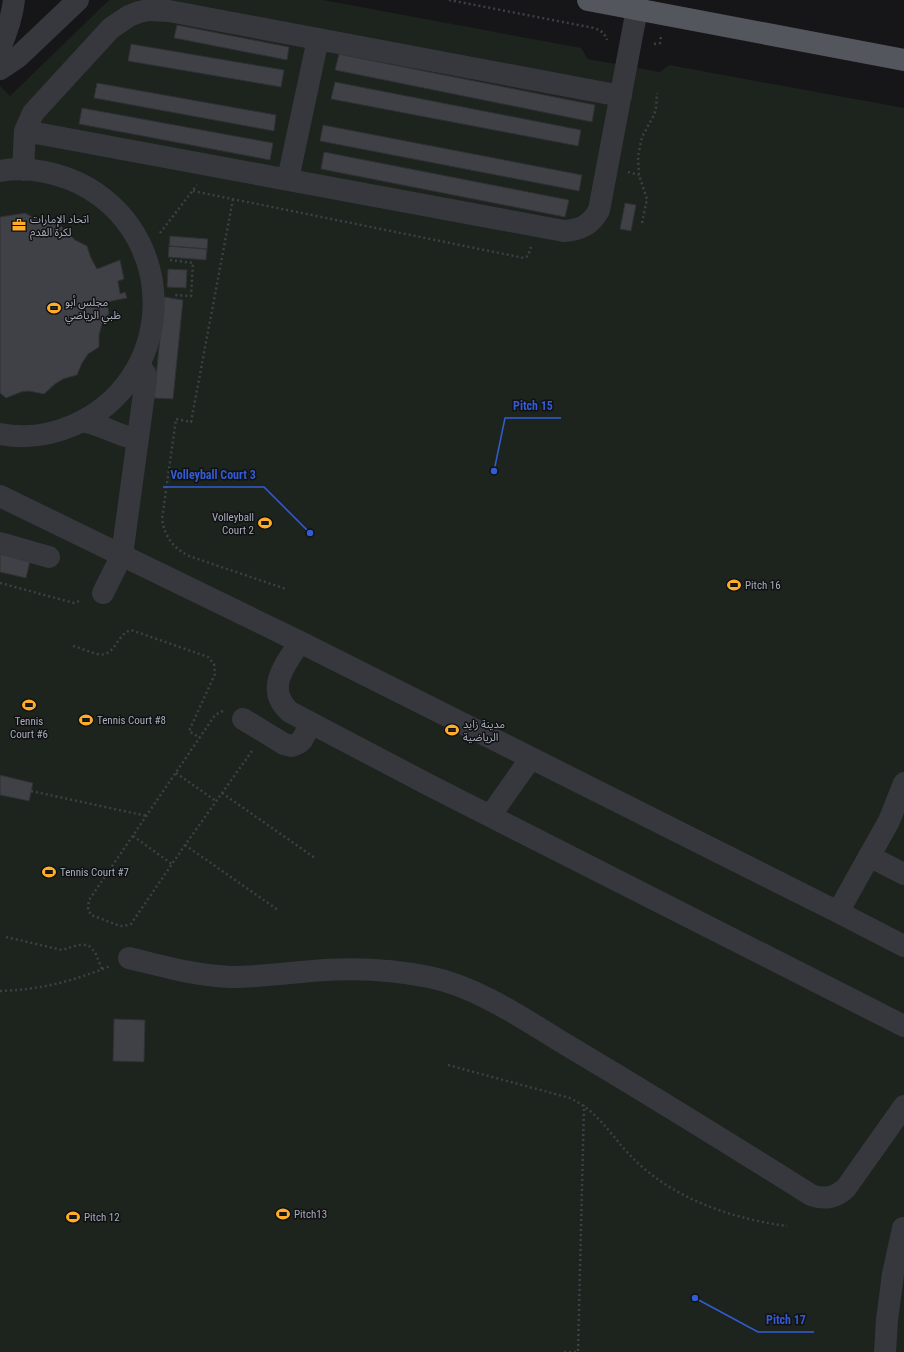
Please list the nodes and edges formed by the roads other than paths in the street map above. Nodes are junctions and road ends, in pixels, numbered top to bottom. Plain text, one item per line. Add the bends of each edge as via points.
1 (14, 0) edge
2 (78, 0) edge
3 (588, 0) edge
4 (637, 9) junction
5 (318, 39) junction
6 (0, 48) edge
7 (904, 60) edge
8 (0, 69) edge
9 (621, 96) junction
10 (25, 131) junction
11 (7, 166) edge
12 (288, 179) junction
13 (139, 365) junction
14 (82, 421) junction
15 (0, 434) edge
16 (137, 439) junction
17 (0, 496) edge
18 (0, 543) edge
19 (122, 555) junction
20 (49, 557) dead end
21 (103, 593) road end
22 (300, 642) junction
23 (243, 719) road end
24 (311, 723) junction
25 (531, 758) junction
26 (904, 783) edge
27 (490, 816) junction
28 (869, 856) junction
29 (904, 874) edge
30 (838, 912) junction
31 (904, 946) edge
32 (129, 958) road end
33 (904, 1026) edge
34 (904, 1106) edge
35 (903, 1228) dead end
36 (885, 1352) edge

1 - 6 street via 9,27
2 - 8 street via 18,57
3 - 4 main road
4 - 7 main road
4 - 9 street
5 - 9 street
5 - 10 street via 169,11 139,12 112,28 37,108
5 - 12 street
9 - 12 street via 599,210 589,224 573,230 564,231
10 - 11 street
10 - 12 street
11 - 13 street via 43,171 80,183 111,205 136,235 144,252 154,294 151,331
13 - 14 street via 109,403
13 - 16 street via 146,379
14 - 15 street via 45,434
14 - 16 street via 98,424 121,435
16 - 19 street
17 - 19 street
18 - 20 street
19 - 21 street
19 - 22 street
22 - 24 street via 280,676 277,692 284,707
22 - 25 street
23 - 24 street via 284,744 292,746 302,740
24 - 27 street
25 - 27 street
25 - 30 street
26 - 28 street via 889,821
27 - 33 street
28 - 29 street
28 - 30 street
30 - 31 street
32 - 34 street via 197,974 219,976 241,977 341,969 396,972 432,978 471,991 560,1041 818,1198 833,1197 846,1188
35 - 36 street via 893,1274

